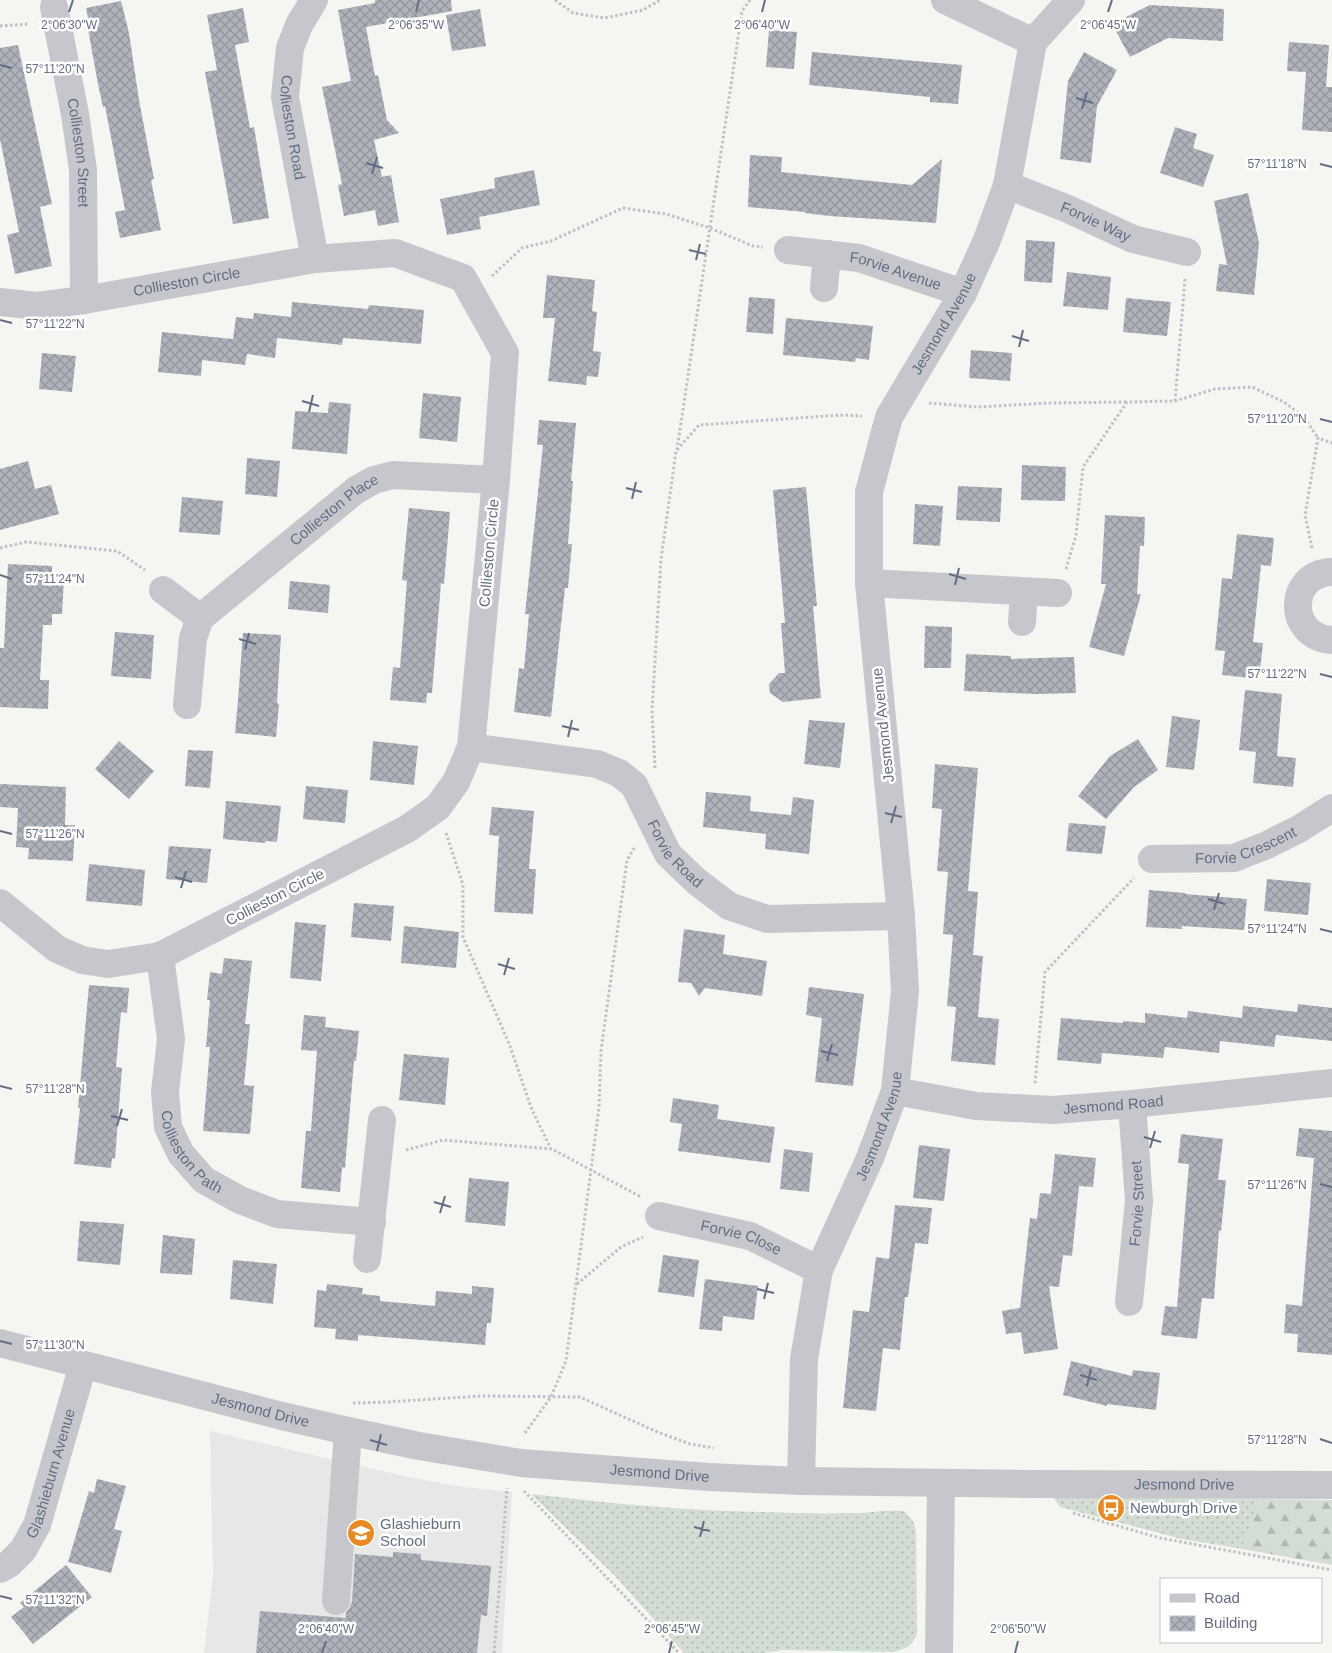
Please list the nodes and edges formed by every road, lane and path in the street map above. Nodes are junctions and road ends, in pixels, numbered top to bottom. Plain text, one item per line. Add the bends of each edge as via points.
1 (314, 0) edge
2 (555, 0) edge
3 (660, 0) edge
4 (750, 0) edge
5 (945, 0) edge
6 (1071, 0) edge
7 (54, 7) dead end
8 (1033, 42) junction
9 (1007, 185) junction
10 (710, 228) junction
11 (788, 250) joint
12 (1187, 252) joint
13 (827, 254) junction
14 (315, 259) junction
15 (824, 288) dead end
16 (963, 293) junction
17 (474, 294) junction
18 (84, 300) junction
19 (0, 302) edge
20 (1175, 401) junction
21 (927, 402) dead end
22 (1127, 402) junction
23 (1318, 438) junction
24 (1332, 443) edge
25 (676, 451) dead end
26 (496, 480) junction
27 (0, 548) edge
28 (1325, 573) edge
29 (869, 583) junction
30 (163, 590) joint
31 (1024, 592) junction
32 (1058, 594) joint
33 (200, 618) junction
34 (1022, 622) dead end
35 (1332, 640) edge
36 (187, 706) dead end
37 (471, 747) junction
38 (438, 807) junction
39 (1332, 808) edge
40 (1152, 859) joint
41 (0, 903) edge
42 (901, 916) junction
43 (160, 956) junction
44 (1332, 1082) edge
45 (895, 1091) junction
46 (1132, 1104) junction
47 (1032, 1109) junction
48 (382, 1120) dead end
49 (552, 1150) junction
50 (378, 1158) junction
51 (659, 1216) junction
52 (372, 1222) junction
53 (367, 1260) dead end
54 (819, 1270) junction
55 (577, 1284) dead end
56 (1129, 1302) dead end
57 (0, 1343) edge
58 (83, 1365) junction
59 (348, 1403) dead end
60 (348, 1431) junction
61 (716, 1448) dead end
62 (801, 1481) junction
63 (941, 1482) junction
64 (508, 1484) dead end
65 (1332, 1485) edge
66 (519, 1486) dead end
67 (1066, 1511) dead end
68 (0, 1569) edge
69 (1332, 1570) edge
70 (336, 1601) dead end
71 (494, 1653) edge
72 (679, 1653) edge
73 (939, 1653) edge

1 - 14 street, Collieston Road via 290,48 284,97
2 - 3 path via 573,13 604,18 643,10
4 - 10 path via 742,11
5 - 8 street
6 - 8 street
7 - 18 street, Collieston Street via 83,170
8 - 9 street, Jesmond Avenue
9 - 12 street, Forvie Way via 1133,239
9 - 16 street, Jesmond Avenue
10 - 11 path via 753,246
10 - 17 path via 666,214 622,208 551,241 522,248
10 - 25 path
11 - 13 street, Forvie Avenue
12 - 20 path
13 - 15 street, Forvie Avenue
13 - 16 street, Forvie Avenue via 859,258
14 - 17 street, Collieston Circle via 396,253 463,278
14 - 18 street, Collieston Circle
16 - 29 street, Jesmond Avenue via 889,417 869,492
17 - 26 street, Collieston Circle via 506,353
18 - 19 street, Collieston Circle via 37,306
20 - 22 path
20 - 23 path via 1215,389 1252,387 1284,402 1304,417
21 - 22 path via 978,407
22 - 32 path via 1083,467 1076,535
23 - 24 path
23 - 28 path via 1305,515
26 - 33 street, Collieston Place via 393,475 374,480 356,490
26 - 37 street, Collieston Circle
27 - 30 path via 26,542 117,551 158,580
28 - 35 street via 1309,580 1302,588 1297,609 1306,629 1314,636
29 - 31 street
29 - 42 street, Jesmond Avenue
30 - 33 street
31 - 32 street
31 - 34 street
33 - 36 street via 193,638
37 - 38 street, Collieston Circle via 456,782
37 - 42 street, Forvie Road via 597,764 619,773 634,785 668,854 696,882 735,909 767,919
38 - 43 street, Collieston Circle via 407,829
38 - 49 path via 463,884 463,938 510,1046 532,1110
39 - 40 street, Forvie Crescent via 1267,846 1234,858
40 - 47 path via 1045,972
41 - 43 street, Collieston Circle via 57,948 82,960 108,964
42 - 45 street, Jesmond Avenue via 905,991
43 - 52 street, Collieston Path via 171,1039 166,1092 168,1127 181,1154 204,1180 240,1200 277,1214
44 - 46 street, Jesmond Road
45 - 47 street, Jesmond Road via 976,1106
45 - 54 street, Jesmond Avenue via 870,1158
46 - 47 street, Jesmond Road
46 - 56 street, Forvie Street via 1139,1201
48 - 50 street
49 - 50 path via 443,1140
49 - 51 path via 659,1204
50 - 52 street
51 - 54 street, Forvie Close via 750,1236
51 - 55 path via 653,1232 621,1247
52 - 53 street
54 - 62 street, Jesmond Avenue via 804,1360
57 - 58 street, Jesmond Drive
58 - 60 street, Jesmond Drive
58 - 68 street, Glashieburn Avenue via 37,1524 23,1550
59 - 61 path via 481,1396 580,1397 655,1431 690,1444
60 - 62 street, Jesmond Drive via 521,1463
60 - 70 street
62 - 63 street, Jesmond Drive
63 - 65 street, Jesmond Drive
63 - 73 street
64 - 71 path
66 - 72 path
67 - 69 path via 1160,1538

